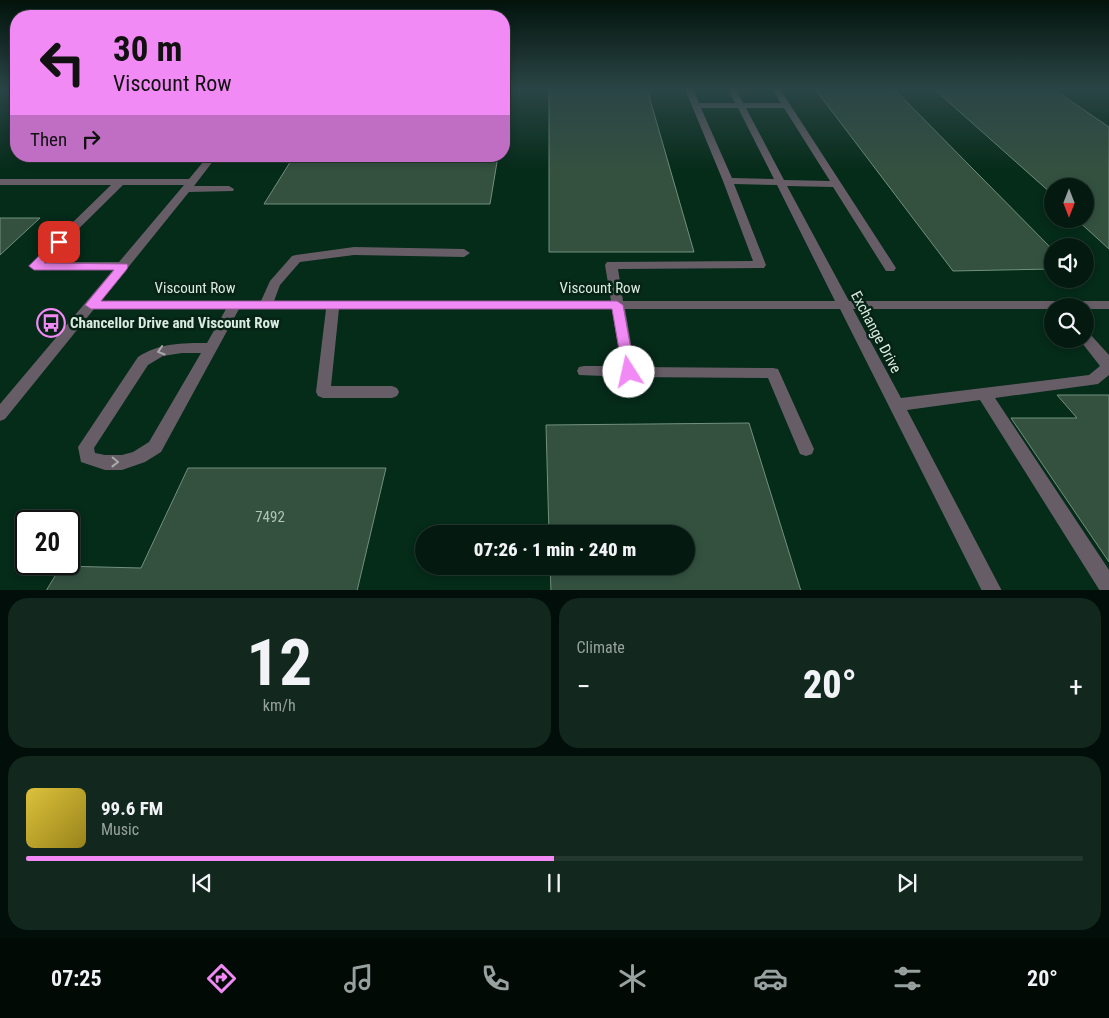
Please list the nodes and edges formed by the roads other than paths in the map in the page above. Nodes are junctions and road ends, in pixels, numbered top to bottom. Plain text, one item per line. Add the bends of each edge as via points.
1 (701, 117) edge
2 (746, 117) edge
3 (794, 117) edge
4 (208, 162) edge
5 (728, 181) junction
6 (780, 181) junction
7 (0, 182) edge
8 (120, 182) junction
9 (837, 184) junction
10 (189, 185) junction
11 (230, 189) dead end
12 (464, 253) dead end
13 (123, 266) junction
14 (890, 268) dead end
15 (91, 305) junction
16 (235, 305) junction
17 (266, 305) junction
18 (333, 305) junction
19 (617, 305) junction
20 (843, 305) junction
21 (1044, 305) edge
22 (1094, 305) edge
23 (1109, 305) edge
24 (209, 348) junction
25 (1094, 348) edge
26 (584, 371) dead end
27 (629, 372) junction
28 (392, 392) dead end
29 (985, 395) junction
30 (896, 405) junction
31 (0, 415) edge
32 (806, 450) dead end
33 (1109, 587) edge
34 (994, 590) edge

1 - 5 street
2 - 6 street, Exchange Drive
3 - 9 street
4 - 10 street
5 - 6 street
5 - 19 street via 760,265 612,266
6 - 9 street
6 - 20 street, Exchange Drive
7 - 8 street
8 - 10 street
8 - 13 street via 34,266
9 - 14 street
10 - 11 street
10 - 13 street
12 - 17 street via 354,251 296,259 274,284
13 - 15 street
15 - 16 street, Viscount Row
15 - 31 street
16 - 17 street, Viscount Row
16 - 24 street
17 - 18 street, Viscount Row
18 - 19 street, Viscount Row
18 - 28 street via 323,392
19 - 20 street, Viscount Row
19 - 27 street
20 - 21 street, Viscount Row
20 - 30 street, Exchange Drive
22 - 23 street, Viscount Row
24 -> 24 street via 167,348 153,352 143,361 86,446 87,457 99,462 123,462 141,458 155,447
25 - 29 street via 1108,368 1094,380
26 - 27 street
27 - 32 street via 773,373
29 - 30 street
29 - 33 street
30 - 34 street, Exchange Drive

